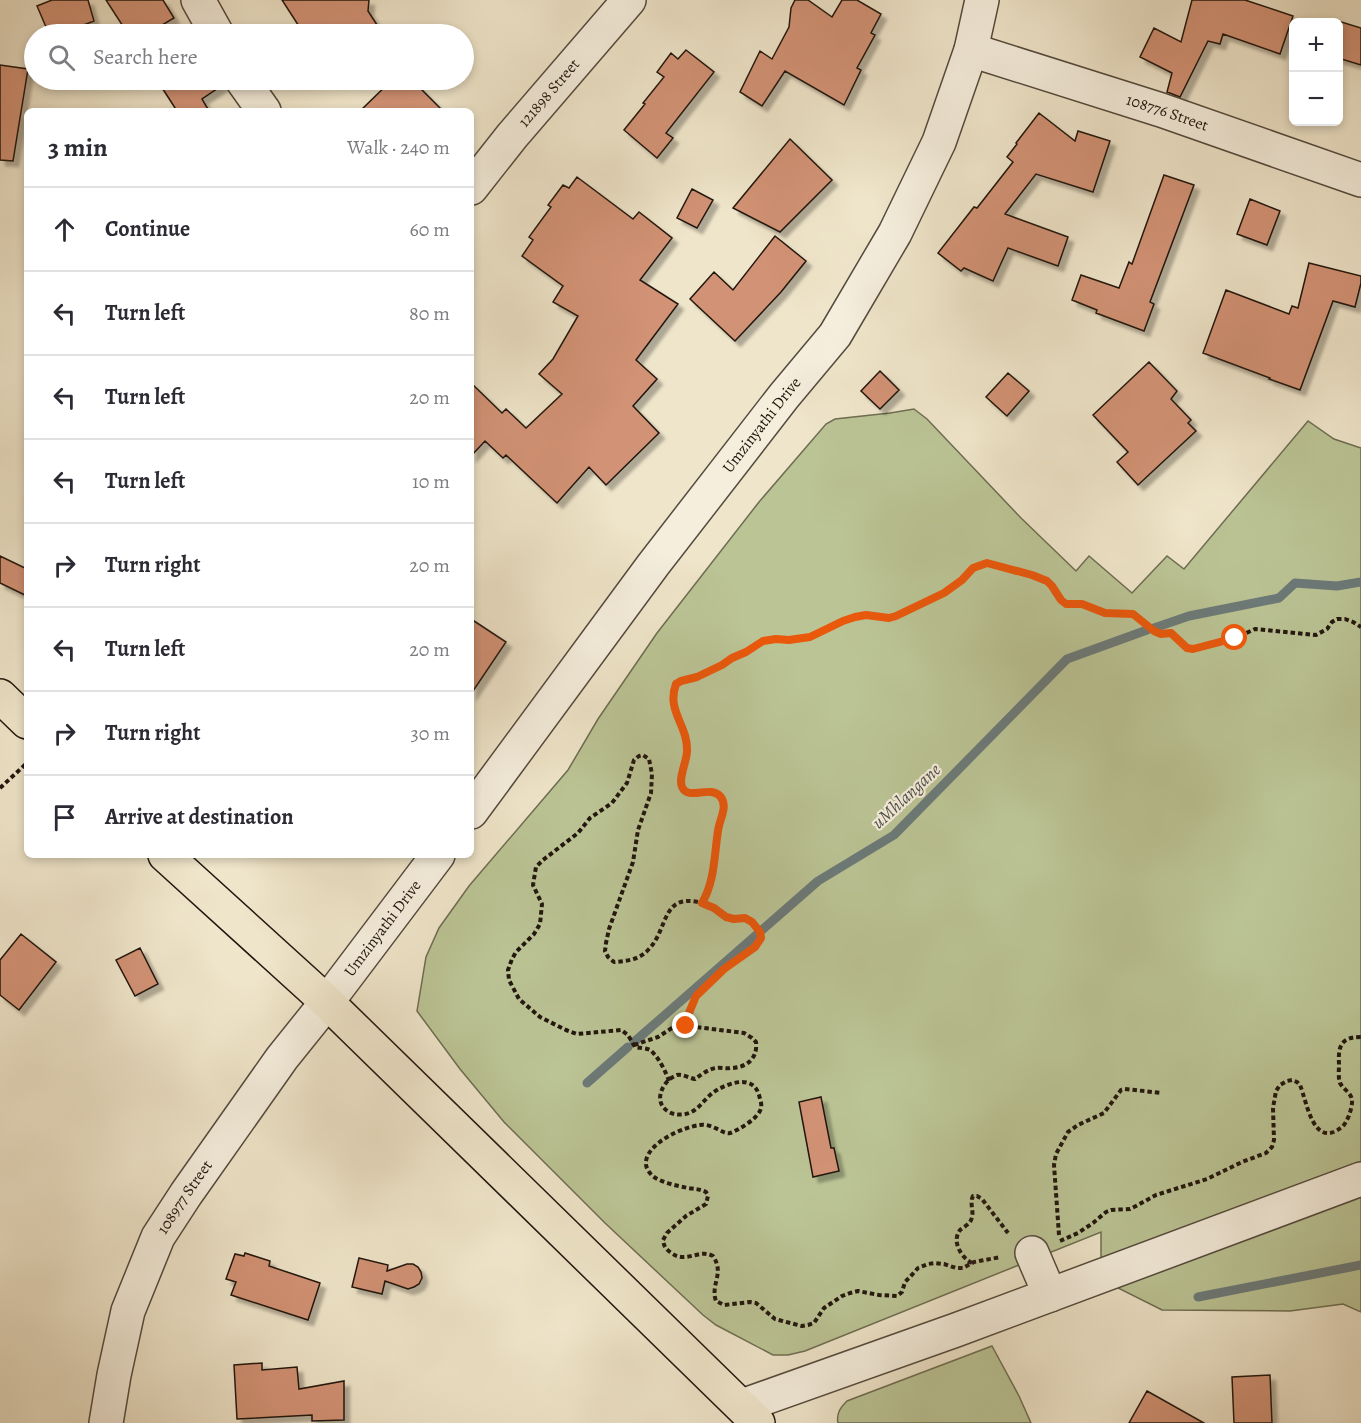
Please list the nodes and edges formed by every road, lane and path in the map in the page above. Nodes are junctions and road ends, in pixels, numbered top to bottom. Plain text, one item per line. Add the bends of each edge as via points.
1 (198, 0) edge
2 (630, 0) edge
3 (982, 0) edge
4 (211, 24) edge
5 (971, 50) junction
6 (249, 90) edge
7 (262, 108) edge
8 (1361, 180) edge
9 (474, 184) edge
10 (1361, 627) edge
11 (0, 696) edge
12 (24, 719) edge
13 (24, 766) edge
14 (0, 788) edge
15 (474, 808) edge
16 (168, 858) edge
17 (436, 858) edge
18 (702, 903) junction
19 (327, 1002) junction
20 (684, 1025) junction
21 (1361, 1037) edge
22 (634, 1045) junction
23 (669, 1081) junction
24 (1161, 1092) dead end
25 (1361, 1179) edge
26 (1045, 1247) junction
27 (972, 1263) junction
28 (1050, 1294) junction
29 (750, 1414) edge
30 (106, 1423) edge

1 - 4 street
2 - 9 street, 121898 Street
3 - 5 street, Umzinyathi Drive
5 - 8 street, 108776 Street via 1161,110
5 - 15 street, Umzinyathi Drive via 939,142 896,233 834,335 653,565
6 - 7 street
10 - 18 path via 1337,619 1316,635 1255,629 1235,638 1187,648 1171,633 1154,631 1133,614 1105,613 1082,604 1066,604 1047,581 987,563 973,568 944,593 889,618 855,617 810,637 763,641 722,665 681,681 674,690 674,710 687,750 680,783 683,790 716,793 723,802 713,873
11 - 12 main road
13 - 14 path
16 - 19 main road
17 - 19 street, Umzinyathi Drive
18 - 20 path via 726,917 752,922 761,938 696,996
18 - 22 path via 676,903 649,949 640,956 614,962 608,957 605,951 609,929 633,862 638,830 651,793 652,768 643,755 634,760 627,783 612,803 536,867 533,885 542,904 540,924 516,952 508,970 519,999 540,1017 566,1030 577,1034 621,1030
19 - 29 main road
19 - 30 street, 108977 Street via 282,1058 158,1237 128,1311
20 - 22 path
20 - 23 path via 744,1033 756,1042 756,1054 740,1067 715,1068 695,1079 677,1075
21 - 26 path via 1348,1039 1338,1051 1339,1080 1353,1103 1340,1129 1329,1133 1318,1130 1300,1085 1287,1081 1276,1091 1274,1140 1266,1153 1208,1179 1156,1195 1141,1205 1106,1212 1078,1233
22 - 23 path via 652,1052
23 - 27 path via 662,1088 660,1101 674,1114 689,1113 714,1092 739,1082 749,1083 760,1097 760,1111 752,1121 729,1134 711,1125 693,1126 665,1138 646,1158 649,1172 655,1178 702,1190 708,1196 706,1204 686,1216 663,1240 675,1256 713,1256 719,1268 716,1301 724,1305 756,1303 775,1319 802,1326 814,1323 824,1308 850,1293 897,1296 913,1273 928,1264 963,1268
24 - 26 path via 1121,1090 1104,1113 1068,1132 1054,1165 1059,1226
25 - 28 street
26 - 27 path
26 - 27 path via 1008,1233 982,1198 973,1196 970,1221 957,1236 961,1255
26 - 28 street
28 - 29 street

